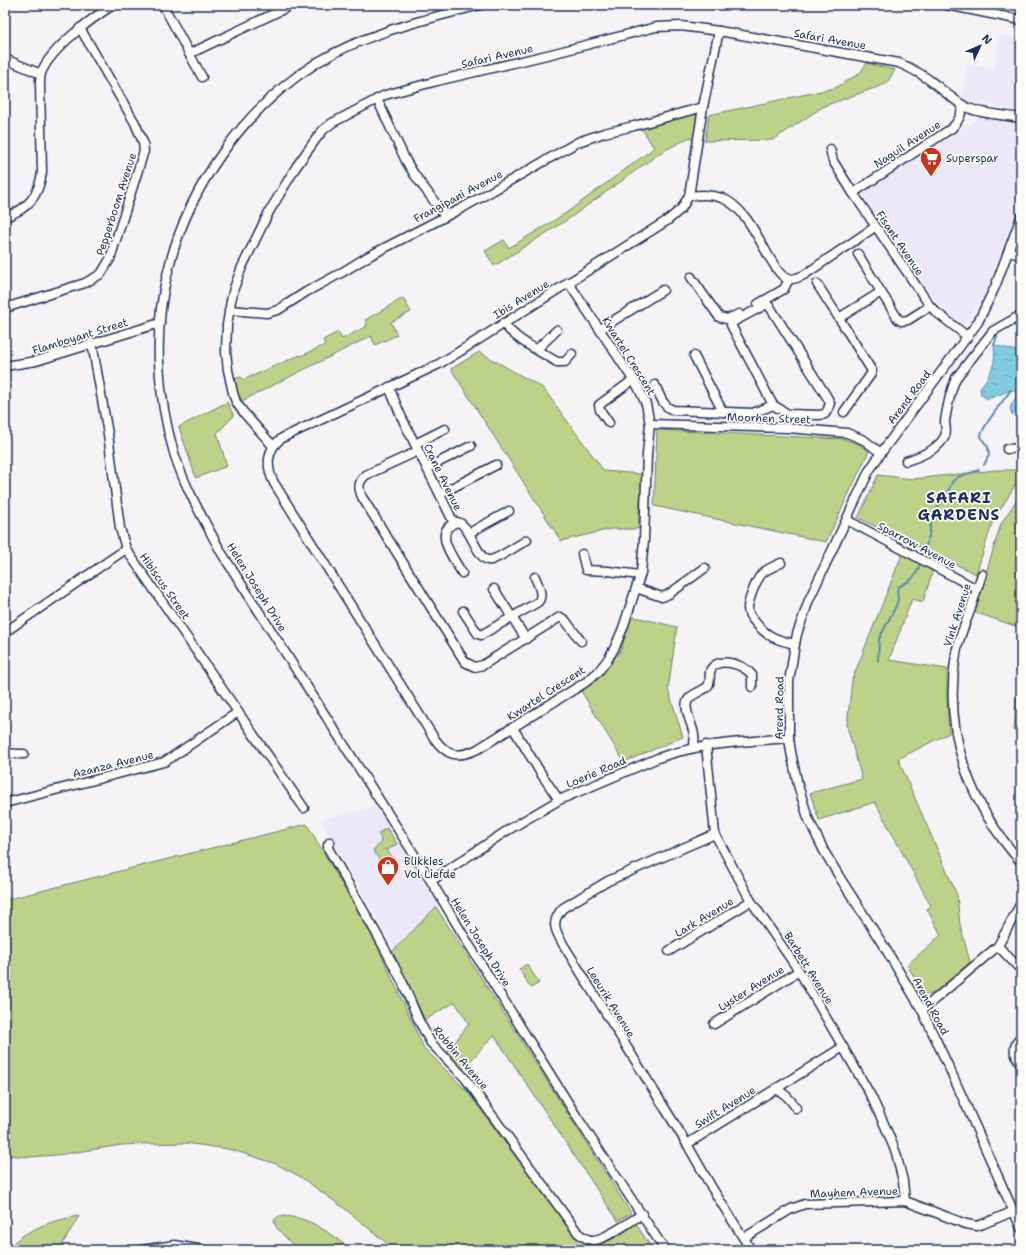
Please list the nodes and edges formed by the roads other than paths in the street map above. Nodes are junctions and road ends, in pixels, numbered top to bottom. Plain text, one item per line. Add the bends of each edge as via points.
1 (113, 5) edge
2 (163, 5) edge
3 (292, 5) edge
4 (480, 5) edge
5 (947, 5) edge
6 (1021, 20) edge
7 (80, 28) junction
8 (719, 31) junction
9 (190, 54) junction
10 (5, 59) edge
11 (41, 74) junction
12 (202, 77) dead end
13 (377, 99) junction
14 (962, 105) junction
15 (703, 107) junction
16 (1021, 118) edge
17 (830, 149) dead end
18 (853, 193) junction
19 (689, 196) junction
20 (5, 216) edge
21 (445, 216) junction
22 (1021, 217) edge
23 (875, 227) junction
24 (1009, 251) junction
25 (858, 254) dead end
26 (1021, 256) edge
27 (691, 277) dead end
28 (789, 279) junction
29 (568, 282) junction
30 (817, 284) dead end
31 (663, 290) dead end
32 (881, 292) junction
33 (930, 306) junction
34 (5, 308) edge
35 (229, 310) junction
36 (1021, 315) edge
37 (839, 318) junction
38 (160, 322) junction
39 (503, 323) junction
40 (600, 329) junction
41 (557, 330) dead end
42 (968, 336) junction
43 (92, 343) junction
44 (537, 349) junction
45 (572, 354) dead end
46 (694, 356) dead end
47 (5, 366) edge
48 (633, 380) junction
49 (655, 385) dead end
50 (389, 387) junction
51 (773, 405) junction
52 (723, 412) junction
53 (844, 412) dead end
54 (788, 414) junction
55 (609, 423) dead end
56 (650, 424) junction
57 (787, 428) junction
58 (445, 429) dead end
59 (273, 446) junction
60 (471, 446) dead end
61 (416, 448) junction
62 (1021, 448) edge
63 (1007, 449) dead end
64 (881, 453) junction
65 (906, 461) dead end
66 (496, 465) dead end
67 (427, 468) junction
68 (440, 494) junction
69 (509, 510) dead end
70 (847, 520) junction
71 (454, 523) junction
72 (469, 533) junction
73 (527, 540) dead end
74 (126, 549) junction
75 (582, 554) dead end
76 (781, 563) dead end
77 (705, 568) dead end
78 (462, 573) dead end
79 (982, 574) dead end
80 (640, 575) junction
81 (535, 577) dead end
82 (636, 588) junction
83 (977, 588) junction
84 (494, 589) dead end
85 (463, 611) dead end
86 (512, 617) junction
87 (5, 632) edge
88 (526, 639) junction
89 (581, 641) dead end
90 (795, 644) junction
91 (752, 687) dead end
92 (238, 712) junction
93 (513, 728) junction
94 (789, 738) junction
95 (706, 745) junction
96 (694, 747) junction
97 (5, 753) edge
98 (24, 754) dead end
99 (559, 800) junction
100 (5, 802) edge
101 (304, 808) dead end
102 (715, 834) junction
103 (330, 842) dead end
104 (1021, 862) edge
105 (431, 880) junction
106 (751, 901) junction
107 (1021, 903) edge
108 (998, 946) junction
109 (669, 951) dead end
110 (1021, 970) edge
111 (799, 971) junction
112 (922, 1010) junction
113 (714, 1024) dead end
114 (1021, 1036) edge
115 (844, 1047) junction
116 (1021, 1064) edge
117 (775, 1089) junction
118 (796, 1108) dead end
119 (687, 1144) junction
120 (905, 1201) junction
121 (1014, 1211) junction
122 (642, 1214) junction
123 (1021, 1228) edge
124 (744, 1238) junction
125 (141, 1250) edge
126 (203, 1250) edge
127 (665, 1250) edge
128 (751, 1250) edge

1 - 7 street
2 - 9 street
3 - 9 street
4 - 38 street, Helen Joseph Drive via 361,40 299,75 261,108 227,147 192,203 167,272
5 - 6 street
7 - 11 street via 53,55
7 - 34 street, Pepperboom Avenue via 138,130 144,142 144,151 110,259 101,274 85,283
8 - 13 street, Safari Avenue via 681,26 656,27 437,81
8 - 14 street, Safari Avenue via 899,63 921,74
8 - 15 street, Ibis Avenue
9 - 12 street
10 - 11 street
11 - 20 street via 40,183 26,207
13 - 21 street via 406,161
13 - 35 street, Safari Avenue via 332,123 316,139 269,212 237,277
14 - 16 street, Safari Avenue
14 - 18 street, Naguil Avenue via 959,120 952,128
15 - 19 street, Ibis Avenue
15 - 21 street, Frangipani Avenue via 588,138
17 - 18 street, Fisant Avenue via 833,161
18 - 23 street, Fisant Avenue
19 - 28 street via 716,196 731,204 744,216 777,269
19 - 29 street, Ibis Avenue via 681,209 668,220
21 - 35 street, Frangipani Avenue via 369,256 278,310 267,313
22 - 24 street, Arend Road
23 - 28 street via 804,275
23 - 33 street, Fisant Avenue
24 - 26 street
24 - 42 street, Arend Road via 986,308
25 - 32 street
27 - 28 street via 722,319 733,317 779,292 784,289
29 - 39 street, Ibis Avenue
29 - 40 street, Kwartel Crescent
30 - 37 street
31 - 40 street
32 - 33 street via 901,321 908,320
32 - 37 street
33 - 42 street, Fisant Avenue
35 - 59 street, Safari Avenue via 226,352 236,402
36 - 65 street via 993,331 956,378 945,420 945,437 923,455
37 - 53 street via 872,371
38 - 43 street, Flamboyant Street
38 - 105 street, Helen Joseph Drive via 163,408 174,454 196,505 221,552
39 - 44 street via 513,335
39 - 50 street, Ibis Avenue via 437,365
40 - 48 street, Kwartel Crescent
41 - 44 street
42 - 64 street, Arend Road
43 - 47 street, Flamboyant Street via 36,361
43 - 74 street, Hibiscus Street via 108,434 120,528
44 - 45 street via 557,362 565,362
46 - 52 street
48 - 55 street via 599,405
48 - 56 street, Kwartel Crescent via 646,404
49 - 52 street via 663,403 673,410
50 - 59 street, Ibis Avenue via 282,438
50 - 61 street, Crane Avenue
51 - 52 street via 753,413
51 - 54 street
51 - 54 street via 731,325 765,305 770,307 830,402 825,414
54 - 57 street
56 - 57 street, Moorhen Street
56 - 80 street, Kwartel Crescent via 644,547
57 - 64 street, Moorhen Street via 847,433 864,440
58 - 61 street
59 - 93 street, Kwartel Crescent via 269,468 274,483 439,745 450,753 464,754 478,749
60 - 67 street
61 - 67 street, Crane Avenue
61 - 88 street via 361,479 359,484 362,497 465,662 475,667 483,665
62 - 63 street
64 - 70 street, Arend Road via 869,471
66 - 68 street
67 - 68 street, Crane Avenue
68 - 71 street, Crane Avenue
69 - 72 street
70 - 83 street, Sparrow Avenue
70 - 90 street, Arend Road via 809,600
71 - 72 street via 463,524
71 - 78 street, Crane Avenue via 449,526 445,540
72 - 73 street via 482,556 490,561
74 - 87 street
74 - 92 street, Hibiscus Street
75 - 80 street via 586,570
76 - 90 street via 761,574 749,600 748,609 750,617 768,636
77 - 82 street via 665,596
79 - 83 street, Vink Avenue
80 - 82 street, Kwartel Crescent
81 - 86 street via 541,599
82 - 93 street, Kwartel Crescent via 615,647 598,672
83 - 104 street, Vink Avenue via 956,654 952,697 954,724 972,789 1004,841
84 - 86 street
85 - 86 street via 479,635
86 - 88 street
88 - 89 street via 560,617
90 - 94 street, Arend Road via 789,682
91 - 96 street via 752,675 745,668 724,662 713,667 709,673 710,682 690,698 686,705 694,735
92 - 100 street, Azanza Avenue via 164,762
92 - 101 street, Hibiscus Street
93 - 99 street
94 - 95 street, Loerie Road
94 - 112 street, Arend Road via 798,785 808,818 824,851
95 - 96 street, Loerie Road
95 - 102 street, Barbett Avenue
96 - 99 street, Loerie Road via 673,752
97 - 98 street
99 - 105 street, Loerie Road
102 - 106 street, Barbett Avenue
102 - 119 street, Leeurik Avenue via 608,881 563,908 554,927
103 - 122 street, Robbin Avenue via 328,848 402,980 431,1043 465,1078 578,1233 596,1240
105 - 122 street, Helen Joseph Drive via 468,943
106 - 109 street, Lark Avenue
106 - 111 street, Barbett Avenue
107 - 108 street
108 - 110 street
108 - 112 street
111 - 113 street, Lyster Avenue
111 - 115 street, Barbett Avenue
112 - 121 street, Arend Road
114 - 116 street via 1016,1042 1014,1052
115 - 117 street, Swift Avenue
115 - 120 street, Barbett Avenue via 871,1096 896,1153
117 - 118 street via 784,1093
117 - 119 street, Swift Avenue
119 - 124 street, Leeurik Avenue
120 - 121 street, Mayhem Avenue via 972,1226
120 - 124 street, Mayhem Avenue via 805,1204 791,1209
121 - 123 street, Arend Road
122 - 127 street, Helen Joseph Drive
124 - 128 street, Leeurik Avenue
125 - 126 street via 175,1245

